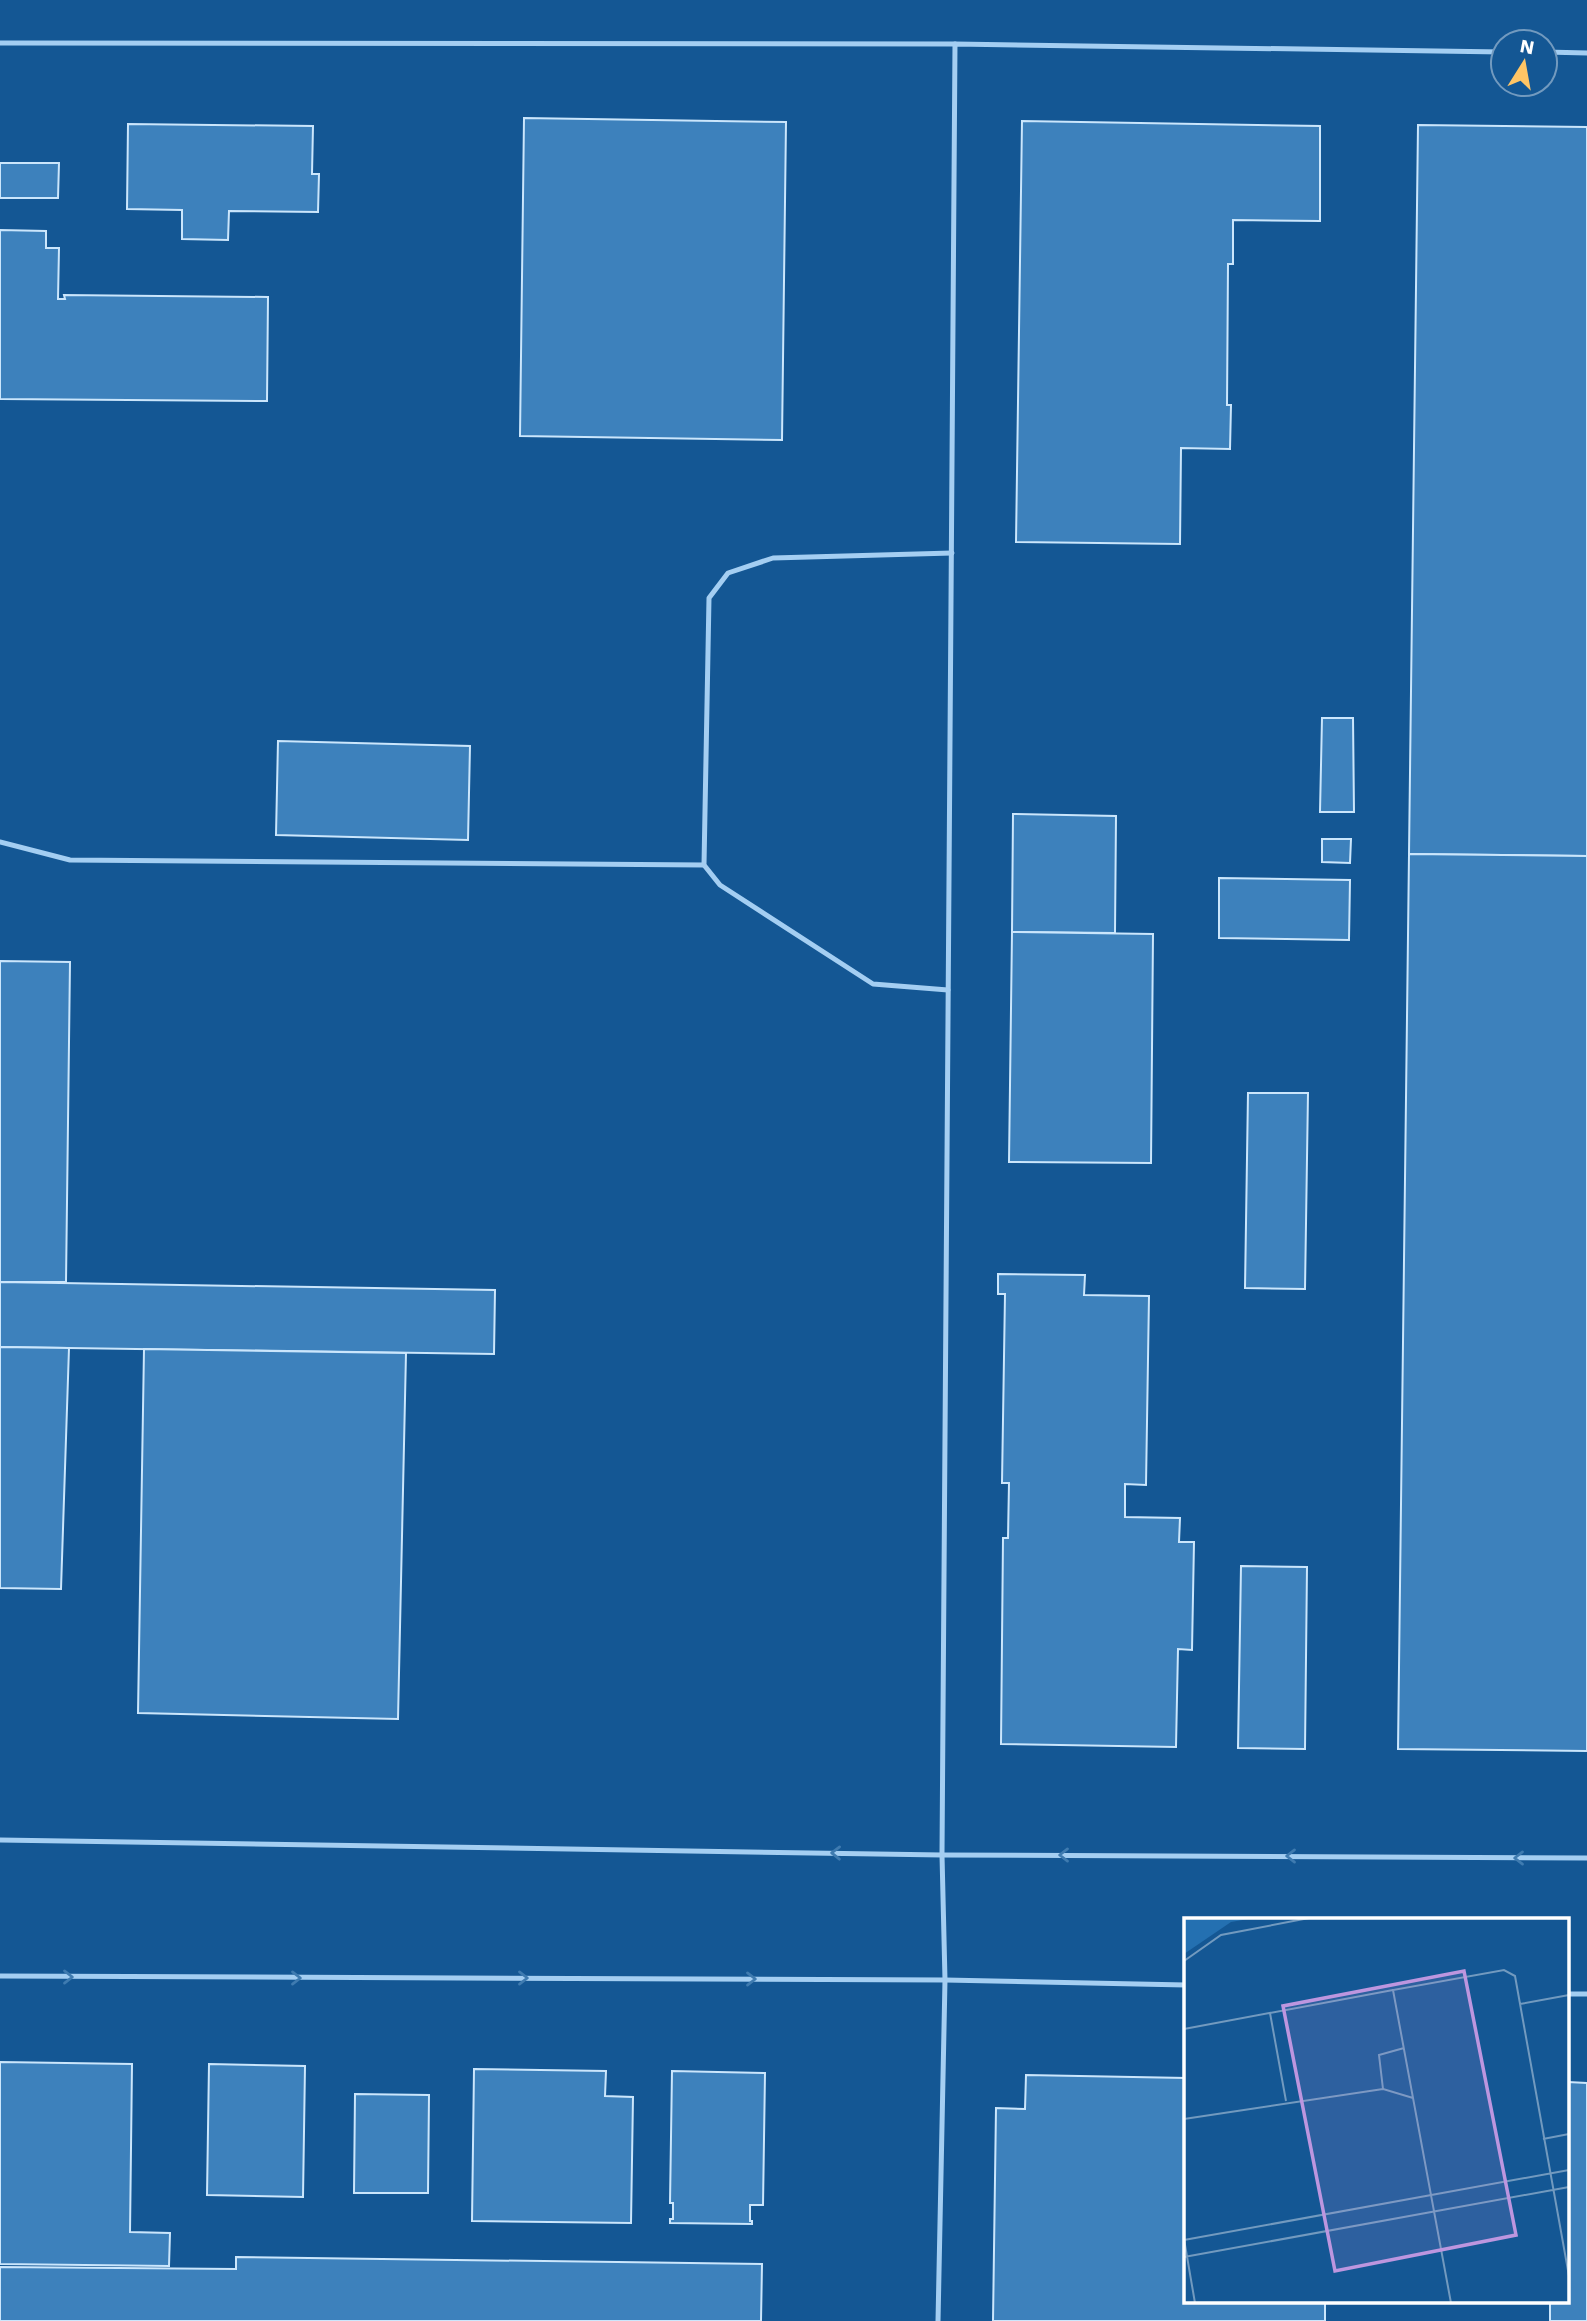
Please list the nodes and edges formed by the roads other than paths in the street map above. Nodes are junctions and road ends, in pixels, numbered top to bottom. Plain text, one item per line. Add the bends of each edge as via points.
1 (0, 43) edge
2 (955, 44) junction
3 (1489, 52) edge
4 (1559, 52) edge
5 (1587, 53) edge
6 (952, 553) junction
7 (0, 842) edge
8 (704, 865) junction
9 (948, 990) junction
10 (0, 1840) edge
11 (942, 1854) junction
12 (1587, 1858) edge
13 (0, 1976) edge
14 (945, 1980) junction
15 (1184, 1985) edge
16 (938, 2321) edge

1 - 2 lane
2 - 3 lane
2 - 6 lane
4 - 5 lane
6 - 8 lane via 773,558 728,573 709,598
6 - 9 lane
7 - 8 lane via 70,860
8 - 9 lane via 720,885 873,984
9 - 11 lane
11 -> 10 lane
12 -> 11 lane
11 - 14 lane
13 -> 14 lane
14 - 15 lane
14 - 16 lane

